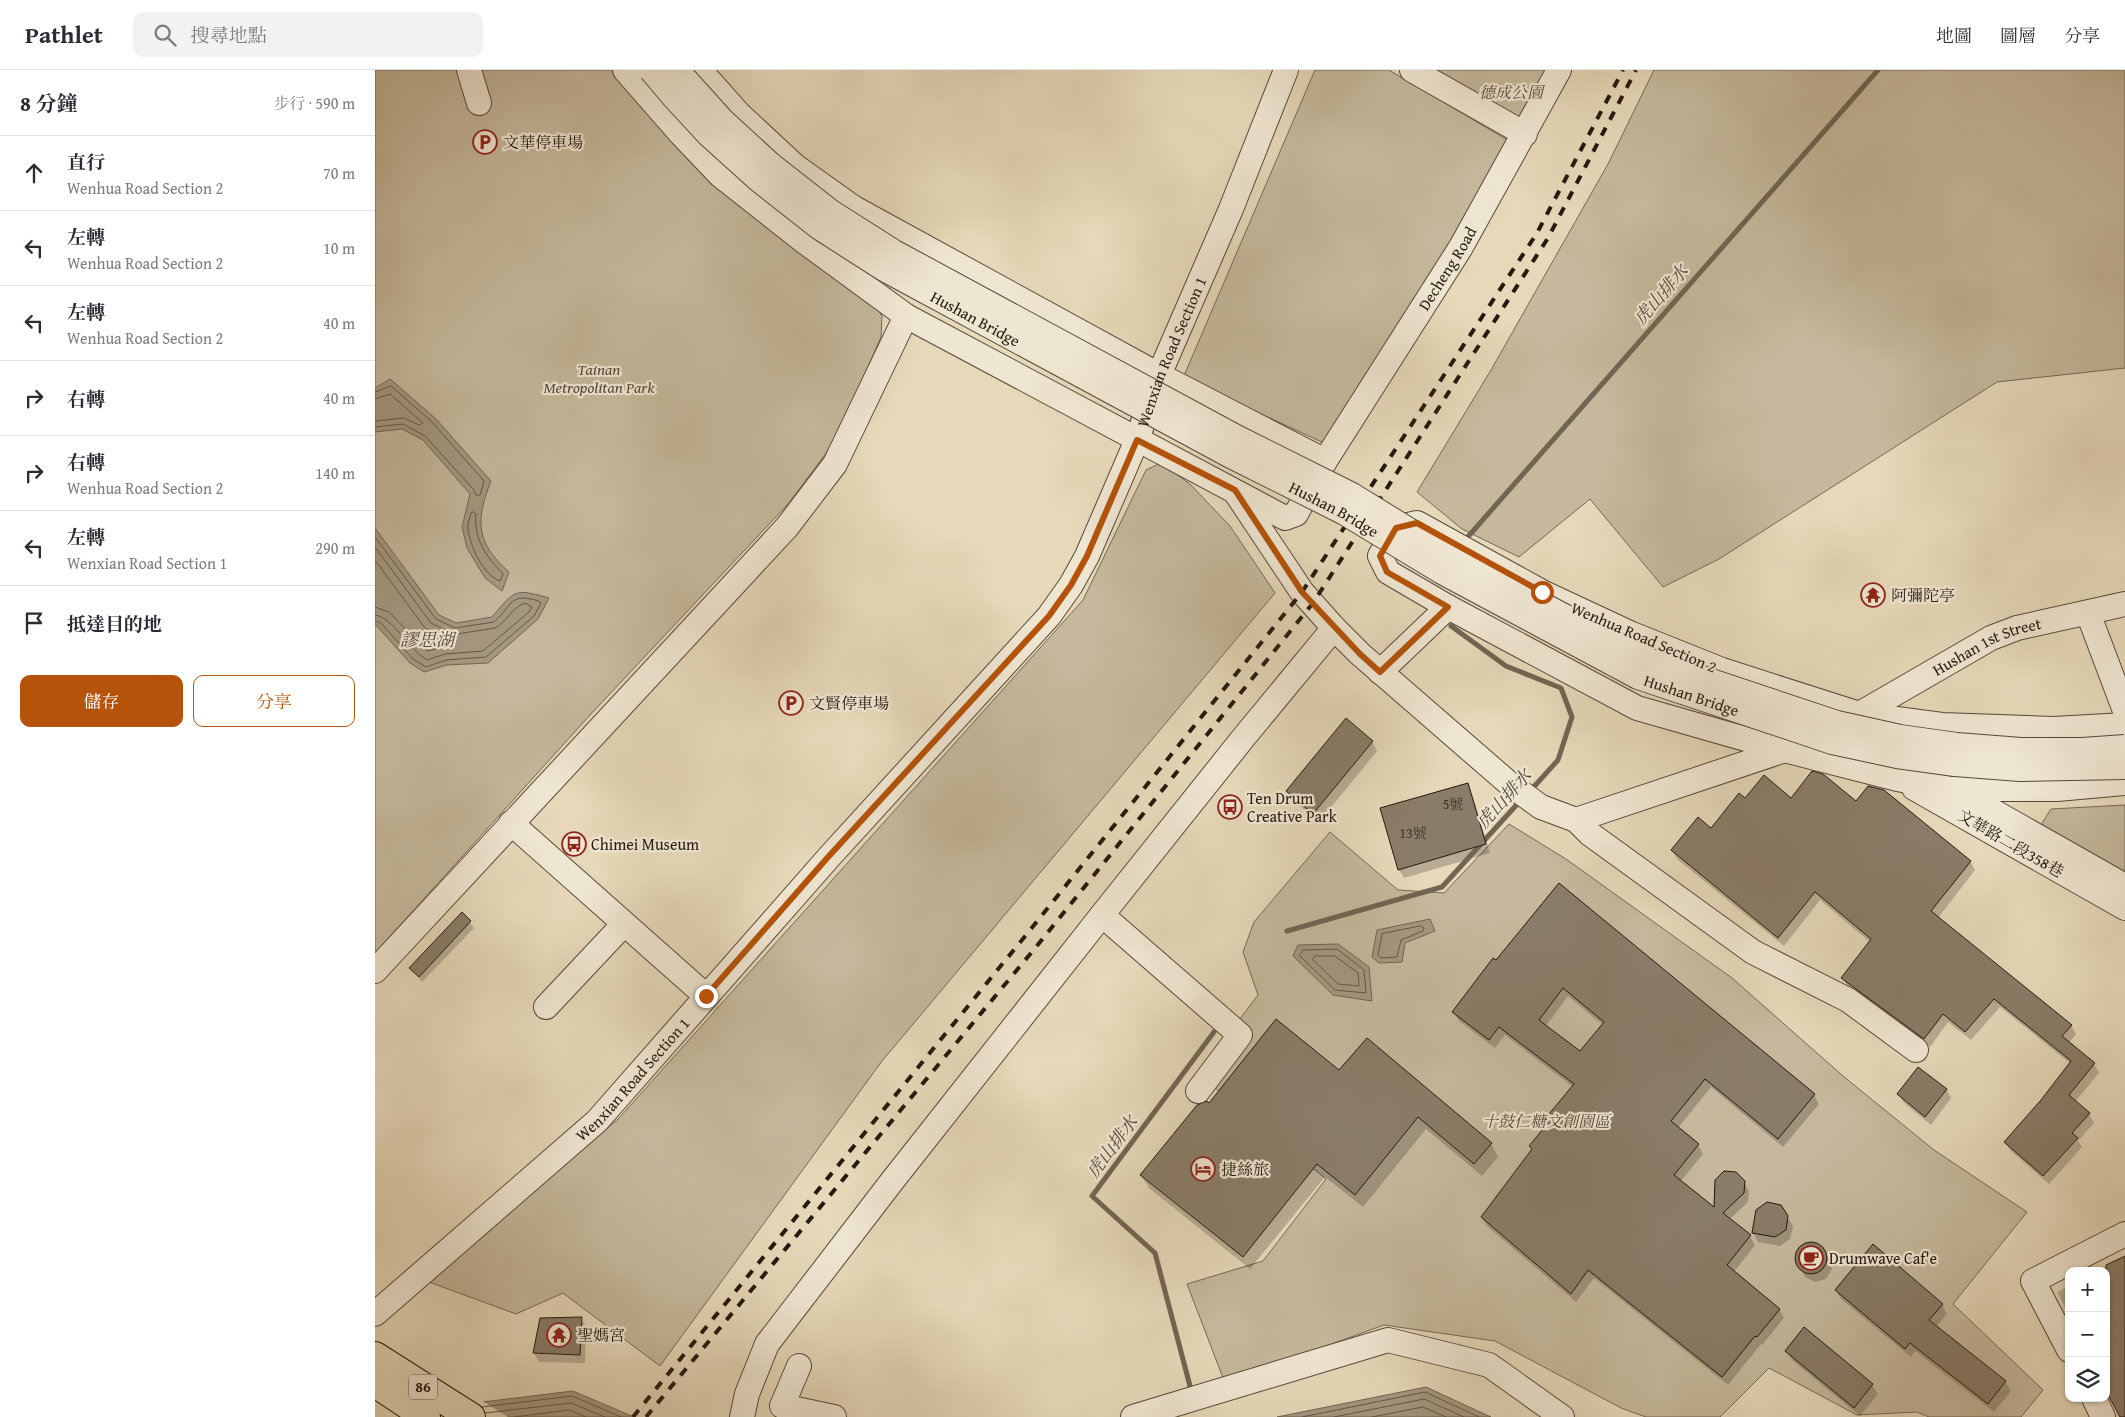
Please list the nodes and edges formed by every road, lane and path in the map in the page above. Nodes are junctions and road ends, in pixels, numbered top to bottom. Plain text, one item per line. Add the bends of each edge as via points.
1 (469, 70) edge
2 (625, 70) edge
3 (651, 70) edge
4 (677, 70) edge
5 (700, 70) edge
6 (1286, 70) edge
7 (1412, 70) edge
8 (1559, 70) edge
9 (479, 103) dead end
10 (1525, 134) junction
11 (906, 316) junction
12 (1159, 375) junction
13 (1188, 390) junction
14 (1137, 440) junction
15 (1325, 461) junction
16 (1235, 490) junction
17 (2125, 604) edge
18 (1448, 607) junction
19 (2088, 613) junction
20 (1334, 628) junction
21 (1380, 672) junction
22 (2125, 711) edge
23 (1859, 714) junction
24 (2125, 725) edge
25 (2125, 747) edge
26 (1784, 750) junction
27 (2125, 767) edge
28 (1897, 779) junction
29 (2125, 783) edge
30 (1953, 789) junction
31 (1576, 820) junction
32 (511, 823) junction
33 (2125, 886) edge
34 (2125, 908) edge
35 (1102, 916) junction
36 (624, 924) junction
37 (375, 971) edge
38 (706, 996) junction
39 (546, 1007) dead end
40 (1916, 1050) dead end
41 (1198, 1091) dead end
42 (2125, 1234) edge
43 (375, 1314) edge
44 (2065, 1342) edge
45 (375, 1356) edge
46 (799, 1366) dead end
47 (375, 1384) edge
48 (2096, 1402) edge
49 (744, 1406) edge
50 (426, 1417) edge
51 (471, 1417) edge
52 (834, 1417) edge
53 (1133, 1417) edge
54 (1562, 1417) edge
55 (2103, 1417) edge

1 - 9 street
2 - 11 street via 719,175
3 - 27 street, Hushan Bridge, bridge via 708,134 759,180 820,228 884,269 1229,455 1343,512 1442,572 1638,677 1832,742 1897,756 2020,769
4 - 25 street, Hushan Bridge, bridge via 722,120 771,165 831,212 894,252 1238,438 1352,495 1451,556 1645,659 1837,723 1900,737 2021,750
5 - 12 street via 739,114 795,166 854,208
6 - 12 street, Wenxian Road Section 1 via 1231,209
7 - 10 street
8 - 10 street, Decheng Road
10 - 15 street, Decheng Road via 1461,247
11 - 14 street
11 - 32 street via 835,464 787,527
12 - 13 street
12 - 14 street, Wenxian Road Section 1
13 - 15 street
13 - 16 street
14 - 16 street
14 - 38 street, Wenxian Road Section 1 via 1087,556 1049,616 829,856
15 - 16 street via 1296,514 1285,518
16 - 20 street via 1302,592
17 - 19 street, Hushan 1st Street
18 - 21 street
18 - 23 street, Wenhua Road Section 2 via 1387,572 1380,556 1396,528 1417,523 1542,592 1633,634 1723,670
18 - 26 street, Wenhua Road Section 2 via 1637,708
19 - 22 street
19 - 23 street, Hushan 1st Street via 2017,628 1991,638
20 - 21 street
20 - 35 street
21 - 31 street via 1512,786 1541,807
23 - 24 street via 1970,726 2054,729
23 - 26 street
26 - 28 street, Wenhua Road Section 2
26 - 31 street
28 - 30 street
28 - 34 street, 文華路二段358巷
29 - 30 street via 2057,789
30 - 33 street, 文華路二段358巷
31 - 40 street via 1590,834 1753,952 1849,1000
32 - 36 street
32 - 37 street
35 - 41 street via 1240,1035
35 - 49 street via 767,1344
36 - 38 street
36 - 39 street
38 - 43 street, Wenxian Road Section 1 via 597,1121
42 - 44 street via 2033,1281
45 - 51 highway, 86
46 - 52 street via 782,1406
47 - 50 highway, 86
48 - 55 street
53 - 54 street via 1388,1340 1489,1365

